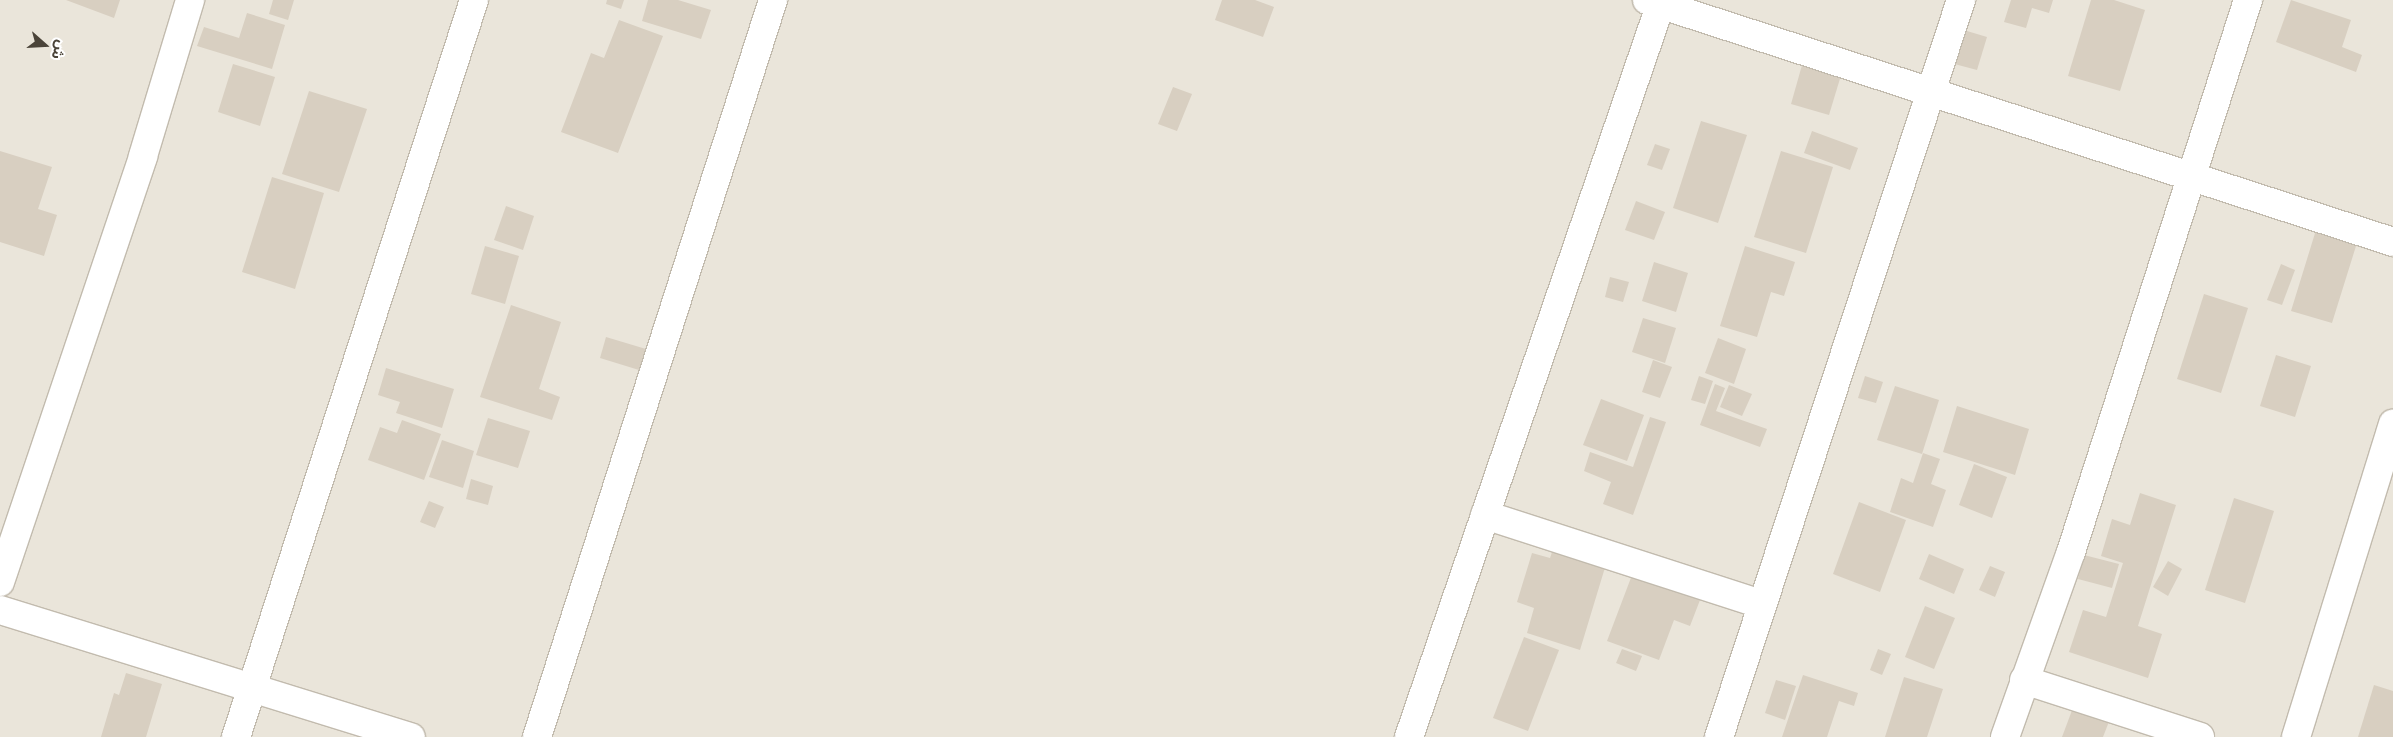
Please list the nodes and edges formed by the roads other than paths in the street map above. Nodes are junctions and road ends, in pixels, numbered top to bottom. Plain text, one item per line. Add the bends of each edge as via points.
1 (190, 0) edge
2 (474, 0) edge
3 (773, 0) edge
4 (1961, 0) edge
5 (2248, 0) edge
6 (1656, 1) edge
7 (1931, 90) junction
8 (2190, 178) junction
9 (2393, 242) edge
10 (2393, 424) edge
11 (1485, 515) junction
12 (0, 582) edge
13 (1761, 604) junction
14 (0, 610) edge
15 (2024, 680) junction
16 (252, 687) junction
17 (236, 737) edge
18 (411, 737) edge
19 (537, 737) edge
20 (1409, 737) edge
21 (1720, 737) edge
22 (2005, 737) edge
23 (2200, 737) edge
24 (2296, 737) edge

1 - 12 street via 143,156
2 - 16 street
3 - 19 street
4 - 7 street
5 - 8 street
6 - 7 street
6 - 11 street
7 - 8 street
7 - 13 street
8 - 9 street
8 - 15 street via 2071,552
10 - 24 street
11 - 13 street
11 - 20 street
13 - 21 street
14 - 16 street
15 - 22 street
15 - 23 street
16 - 17 street
16 - 18 street

